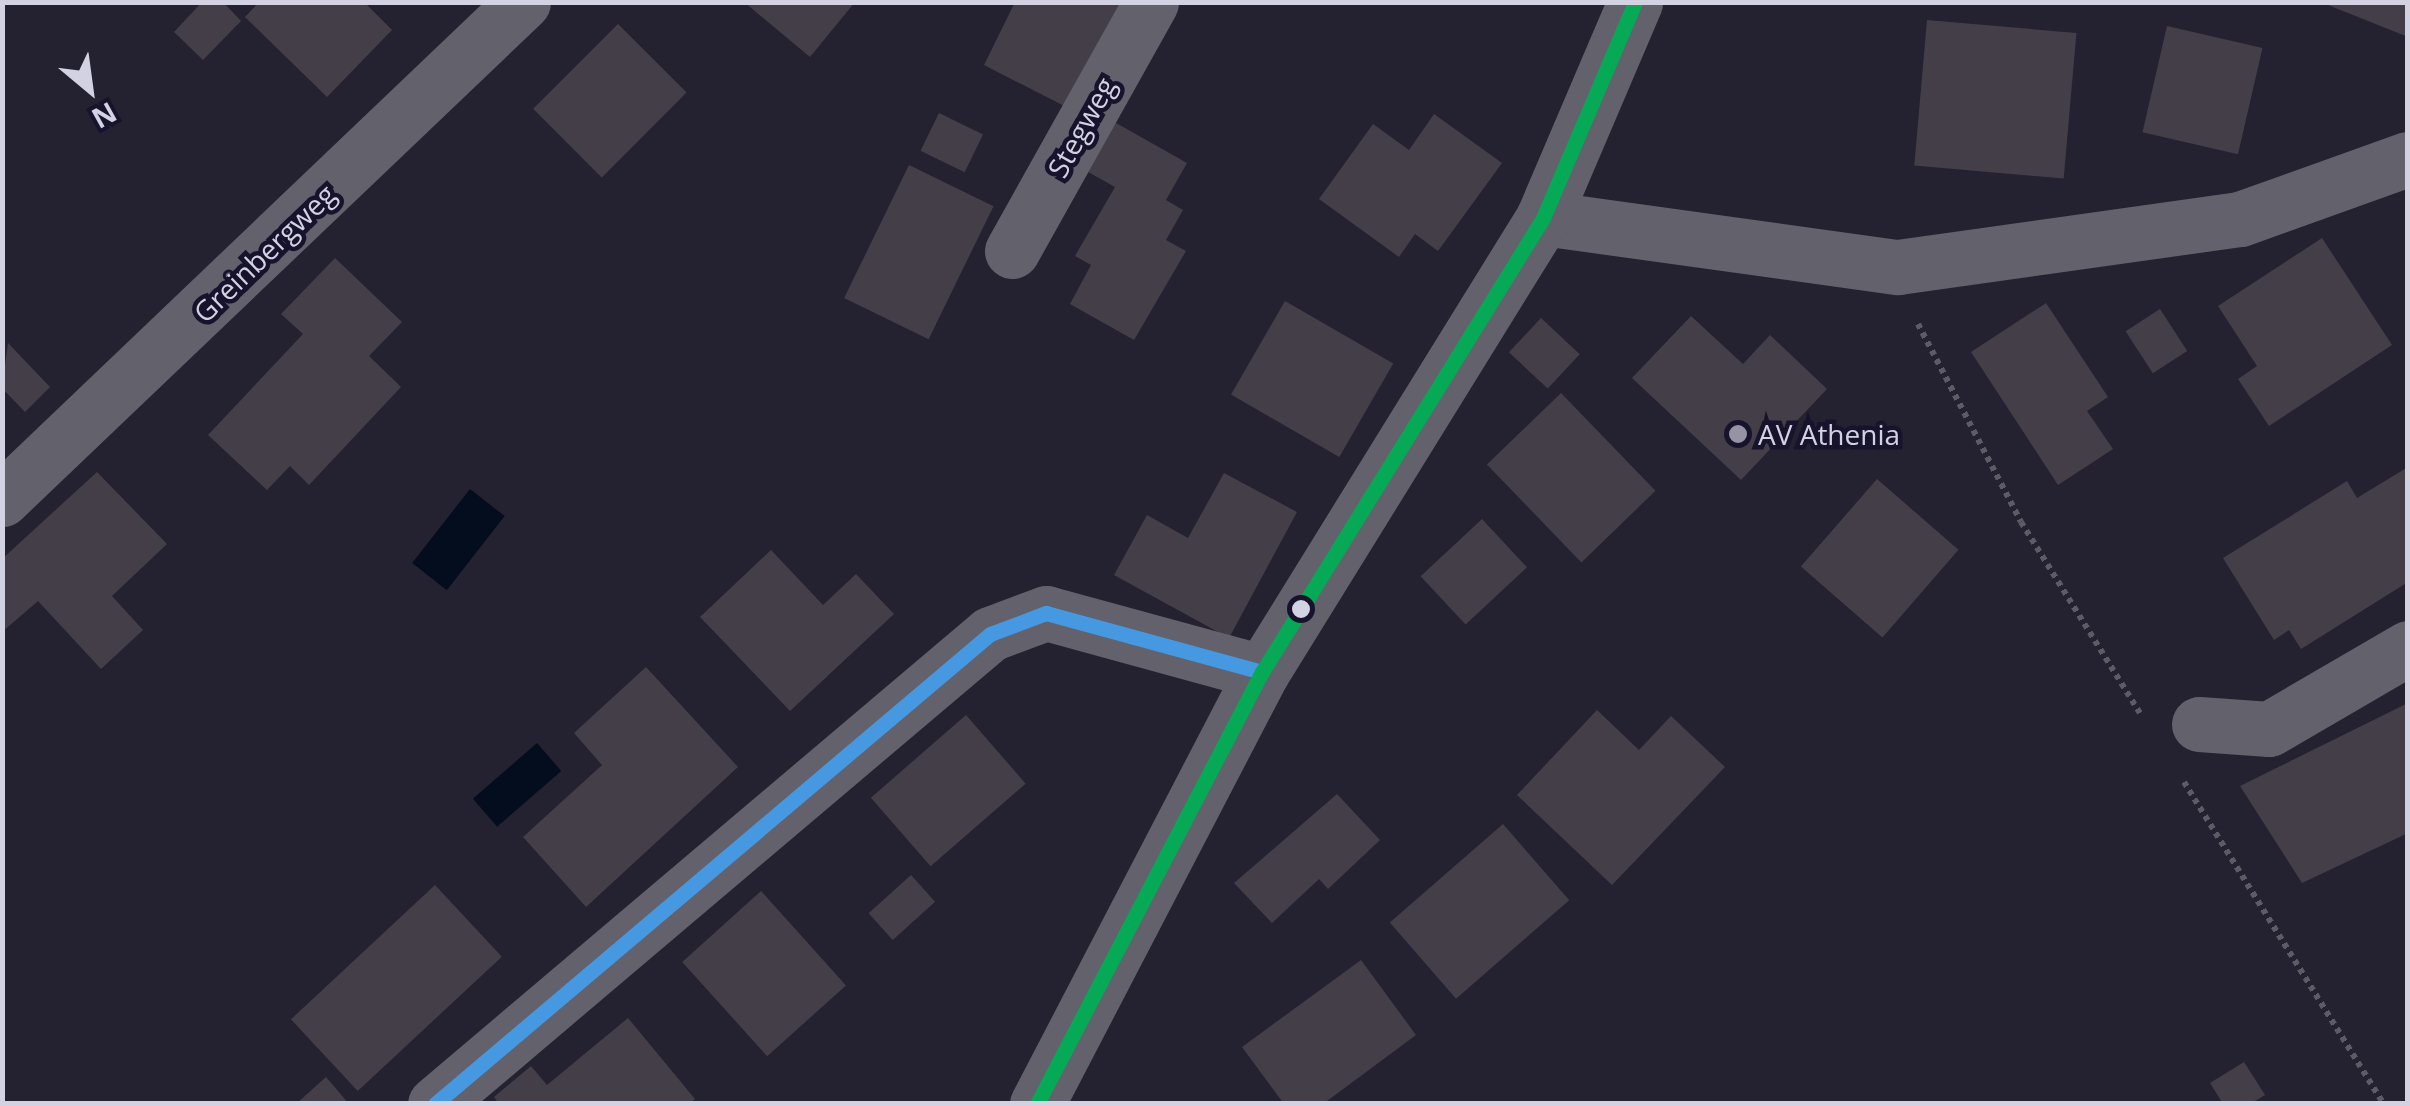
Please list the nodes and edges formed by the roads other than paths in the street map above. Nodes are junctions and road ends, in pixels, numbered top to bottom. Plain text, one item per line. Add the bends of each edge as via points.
1 (523, 2) edge
2 (1151, 2) edge
3 (1635, 2) edge
4 (2408, 159) edge
5 (1543, 218) junction
6 (1012, 251) dead end
7 (2, 500) edge
8 (2408, 648) edge
9 (1262, 672) junction
10 (2199, 724) dead end
11 (435, 1104) edge
12 (1036, 1104) edge

1 - 7 street, Greinbergweg
2 - 6 street, Stegweg
3 - 5 street
4 - 5 street via 2240,220 1898,267
5 - 9 street
8 - 10 street via 2270,730
9 - 11 street via 1046,613 990,634
9 - 12 street

